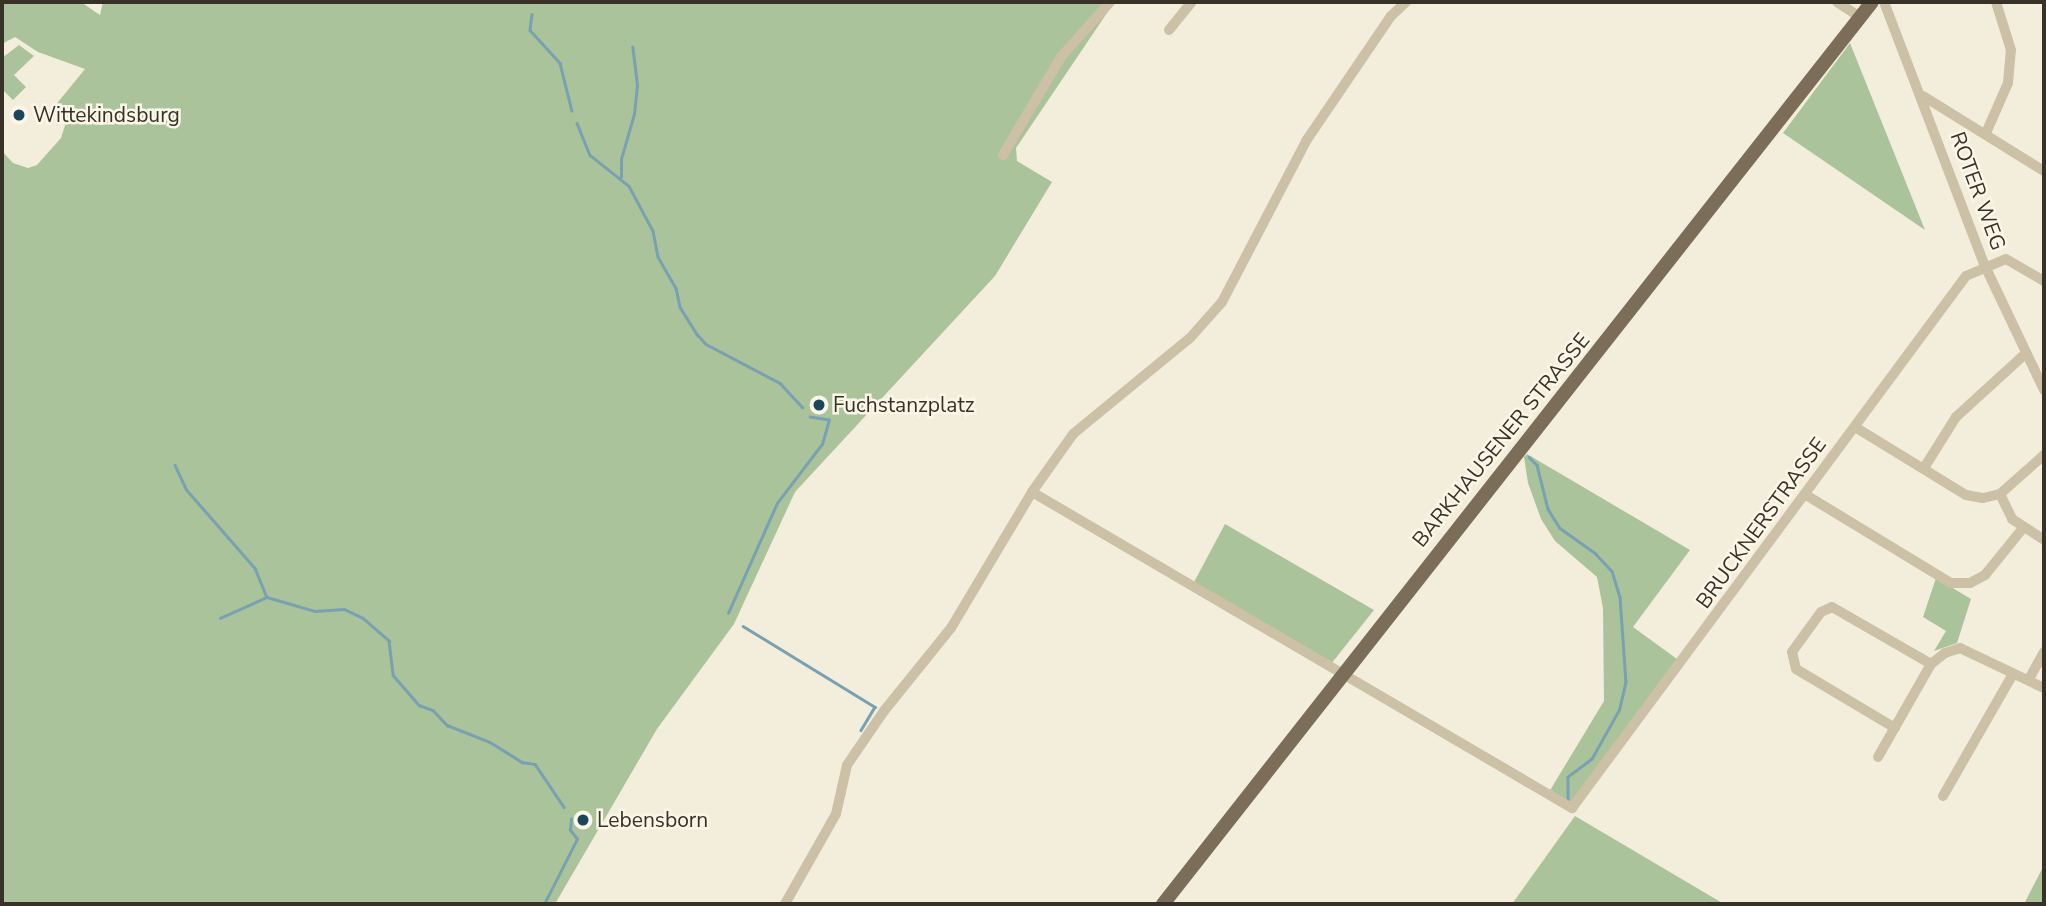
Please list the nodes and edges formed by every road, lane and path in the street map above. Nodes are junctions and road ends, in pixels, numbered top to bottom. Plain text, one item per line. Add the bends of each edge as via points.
1 (1110, 2) edge
2 (1192, 2) edge
3 (1406, 2) edge
4 (1837, 2) edge
5 (1871, 2) edge
6 (1884, 2) edge
7 (1996, 2) edge
8 (1860, 17) junction
9 (1169, 30) dead end
10 (1923, 96) junction
11 (1986, 133) junction
12 (1003, 155) dead end
13 (2044, 172) edge
14 (1984, 264) junction
15 (2044, 281) edge
16 (2026, 354) junction
17 (2044, 390) edge
18 (1855, 427) junction
19 (2044, 455) edge
20 (1924, 468) junction
21 (1032, 492) junction
22 (2000, 494) junction
23 (1806, 495) junction
24 (2023, 528) junction
25 (2044, 540) edge
26 (2044, 652) edge
27 (1931, 664) junction
28 (2013, 674) junction
29 (1340, 675) junction
30 (2029, 679) junction
31 (2044, 688) edge
32 (1895, 728) junction
33 (1878, 757) dead end
34 (1943, 796) dead end
35 (785, 904) edge
36 (1163, 904) edge

1 - 12 street via 1061,57
2 - 9 street
3 - 21 street via 1391,16 1300,152 1222,302 1190,338 1073,434
4 - 8 street
5 - 8 main road, BARKHAUSENER STRASSE
6 - 10 street, ROTER WEG
7 - 11 street via 2011,50 2008,83
8 - 29 main road, BARKHAUSENER STRASSE
10 - 11 street
10 - 14 street, ROTER WEG
11 - 13 street
14 - 15 street via 2006,259
14 - 16 street, ROTER WEG
14 - 18 street, BRUCKNERSTRASSE via 1965,276
16 - 17 street, ROTER WEG
16 - 20 street via 1956,416
18 - 20 street
18 - 23 street, BRUCKNERSTRASSE
19 - 22 street
20 - 22 street via 1966,495
21 - 29 street
21 - 35 street via 951,628 884,710 847,765 836,814
22 - 24 street via 2012,519
23 - 24 street via 1951,583 1970,583 1985,575
23 - 29 street, BRUCKNERSTRASSE via 1572,808
24 - 25 street
26 - 30 street
27 - 28 street via 1960,648
27 - 32 street
27 - 32 street via 1832,607 1821,612 1792,652 1796,670
28 - 30 street
28 - 34 street
29 - 36 main road, BARKHAUSENER STRASSE
30 - 31 street
32 - 33 street

